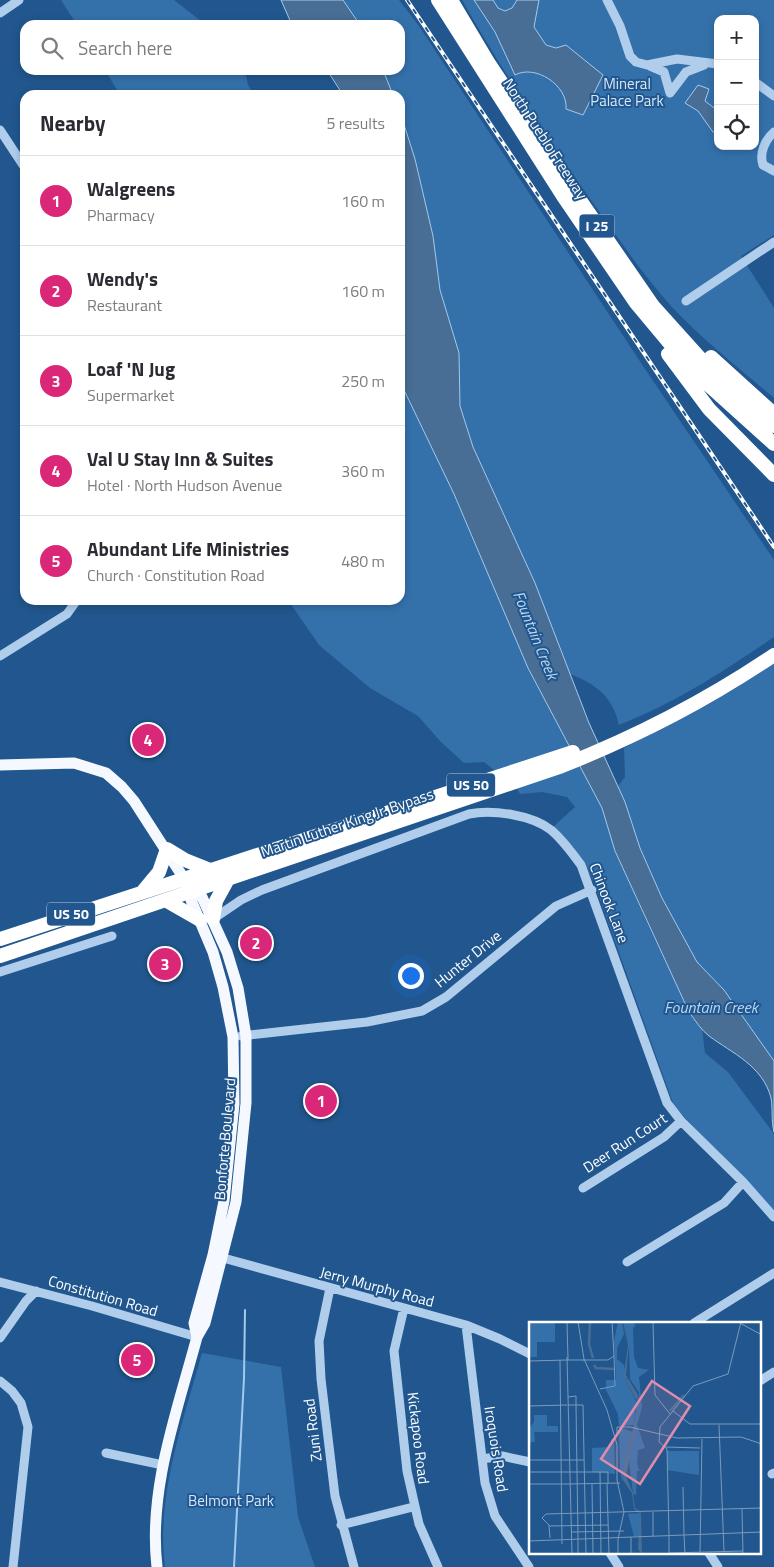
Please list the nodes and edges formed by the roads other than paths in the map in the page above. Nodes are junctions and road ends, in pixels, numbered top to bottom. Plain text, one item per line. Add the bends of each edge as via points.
1 (19, 0) edge
2 (428, 0) edge
3 (438, 0) edge
4 (451, 0) edge
5 (607, 0) edge
6 (0, 13) edge
7 (456, 31) junction
8 (713, 64) edge
9 (647, 65) junction
10 (759, 85) edge
11 (774, 96) edge
12 (774, 123) edge
13 (0, 130) edge
14 (774, 132) edge
15 (20, 160) edge
16 (774, 171) edge
17 (774, 242) edge
18 (686, 302) dead end
19 (636, 303) junction
20 (653, 306) junction
21 (774, 414) edge
22 (774, 426) edge
23 (774, 444) edge
24 (774, 475) edge
25 (73, 605) edge
26 (774, 644) edge
27 (774, 655) edge
28 (0, 656) edge
29 (666, 716) junction
30 (560, 762) junction
31 (0, 765) edge
32 (167, 849) junction
33 (210, 870) junction
34 (184, 878) junction
35 (227, 880) junction
36 (592, 890) junction
37 (143, 891) junction
38 (192, 891) junction
39 (165, 900) junction
40 (206, 919) junction
41 (112, 936) dead end
42 (0, 939) edge
43 (0, 956) edge
44 (0, 972) edge
45 (246, 1036) junction
46 (233, 1038) junction
47 (681, 1121) junction
48 (743, 1182) junction
49 (583, 1188) dead end
50 (774, 1217) edge
51 (217, 1257) junction
52 (627, 1262) dead end
53 (774, 1273) edge
54 (0, 1282) edge
55 (330, 1288) junction
56 (36, 1291) junction
57 (404, 1308) junction
58 (696, 1322) edge
59 (466, 1325) junction
60 (197, 1337) junction
61 (0, 1338) edge
62 (529, 1353) edge
63 (774, 1372) edge
64 (762, 1380) edge
65 (0, 1381) edge
66 (106, 1453) dead end
67 (482, 1459) junction
68 (529, 1462) edge
69 (163, 1465) junction
70 (413, 1507) junction
71 (341, 1525) junction
72 (611, 1554) edge
73 (710, 1554) edge
74 (12, 1567) edge
75 (157, 1567) edge
76 (354, 1567) edge
77 (438, 1567) edge
78 (529, 1567) edge
79 (619, 1567) edge
80 (718, 1567) edge

1 - 6 street
2 - 7 highway
3 - 7 highway, North Pueblo Freeway / I 25
4 - 20 highway, North Pueblo Freeway / I 25 via 488,62
5 - 9 street via 630,56
7 - 19 highway, North Pueblo Freeway / I 25
8 - 9 street via 677,59
8 - 9 street via 686,72 670,93 664,72
10 - 11 street
12 - 14 street
13 - 15 street
14 - 16 street via 766,140 761,156 763,165
17 - 18 street
19 - 23 highway, North Pueblo Freeway / I 25 via 692,370
19 - 24 highway via 692,388 732,435
20 - 21 highway via 677,323
20 - 22 highway, North Pueblo Freeway / I 25 via 707,366
25 - 28 street via 66,614
26 - 29 highway, Martin Luther King Jr. Bypass / US 50
27 - 29 highway, Martin Luther King Jr. Bypass / US 50
29 - 30 highway, Martin Luther King Jr. Bypass / US 50 via 602,741
30 - 33 highway, Martin Luther King Jr. Bypass / US 50
30 - 35 highway, Martin Luther King Jr. Bypass / US 50
31 - 32 main road, Bonforte Boulevard via 74,763 106,773 134,801
32 - 33 highway
32 - 34 main road, Bonforte Boulevard
32 - 37 highway via 159,872
33 - 34 highway, Martin Luther King Jr. Bypass / US 50
34 - 37 highway, Martin Luther King Jr. Bypass / US 50
34 - 38 main road, Bonforte Boulevard
35 - 38 highway, Martin Luther King Jr. Bypass / US 50
35 - 40 highway
36 - 40 street, Chinook Lane via 581,865 549,829 501,812 485,811 469,814 262,890
36 - 45 street, Hunter Drive via 556,906 446,997 422,1011 367,1022
36 - 47 street, Chinook Lane via 659,1083
37 - 42 highway, Martin Luther King Jr. Bypass / US 50
38 - 39 highway, Martin Luther King Jr. Bypass / US 50
38 - 40 main road, Bonforte Boulevard via 202,896
39 - 40 highway
39 - 43 highway, Martin Luther King Jr. Bypass / US 50
40 - 45 main road, Bonforte Boulevard via 227,952 238,988
40 - 46 main road, Bonforte Boulevard
41 - 44 street
45 - 46 street, Hunter Drive
45 - 51 main road, Bonforte Boulevard via 245,1122 236,1202
46 - 51 main road, Bonforte Boulevard via 233,1119
47 - 48 street, Chinook Lane
47 - 49 street, Deer Run Court via 664,1137
48 - 50 street, Chinook Lane
48 - 52 street via 724,1203
51 - 55 street, Jerry Murphy Road
51 - 60 main road, Bonforte Boulevard via 205,1324
53 - 58 street
54 - 56 street, Constitution Road
55 - 57 street, Jerry Murphy Road
55 - 71 street, Zuni Road via 319,1341 319,1359
56 - 60 street, Constitution Road
56 - 61 street
57 - 59 street, Jerry Murphy Road
57 - 70 street, Kickapoo Road via 394,1351
59 - 62 street, Jerry Murphy Road
59 - 67 street, Iroquois Road
60 - 69 main road, Bonforte Boulevard
63 - 64 street
65 - 74 street via 21,1403 28,1427
66 - 69 street
67 - 68 street via 502,1456
67 - 78 street, Iroquois Road via 495,1516
69 - 75 main road, Bonforte Boulevard via 154,1538
70 - 71 street
70 - 77 street, Kickapoo Road
71 - 76 street, Zuni Road
72 - 79 street
73 - 80 street

